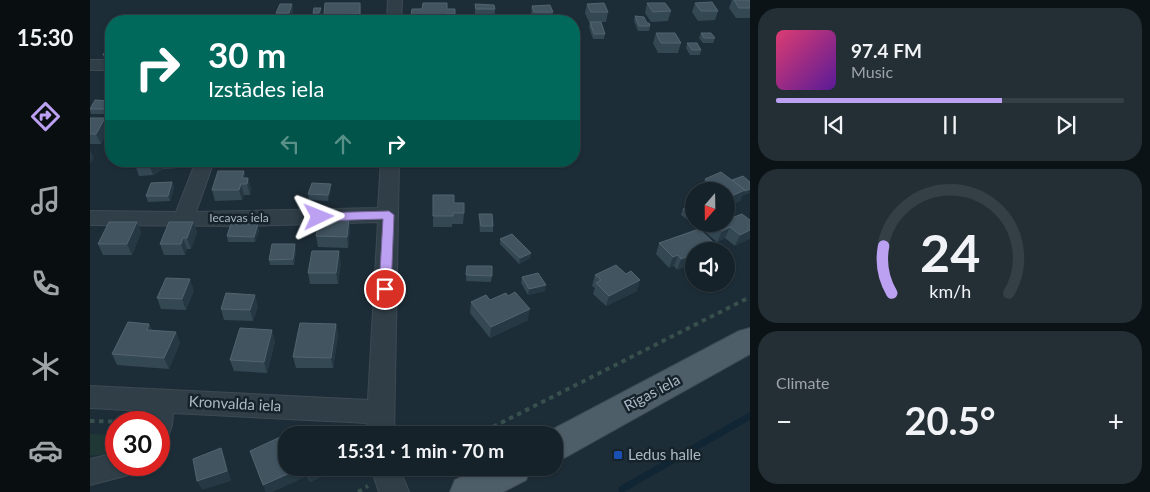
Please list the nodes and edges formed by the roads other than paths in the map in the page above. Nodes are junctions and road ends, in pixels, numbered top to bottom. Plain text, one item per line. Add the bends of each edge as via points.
1 (395, 0) edge
2 (394, 15) edge
3 (203, 167) edge
4 (390, 167) edge
5 (389, 215) junction
6 (90, 218) edge
7 (184, 218) junction
8 (750, 340) edge
9 (90, 397) edge
10 (155, 411) edge
11 (170, 413) edge
12 (379, 424) edge
13 (563, 441) edge
14 (105, 469) edge
15 (90, 472) edge
16 (499, 476) edge
17 (468, 492) edge

1 - 2 street
3 - 7 street
4 - 5 street
5 - 7 street, Iecavas iela
5 - 12 street
6 - 7 street, Iecavas iela
8 - 13 main road, Rīgas iela
9 - 10 street, Kronvalda iela
11 - 12 street, Kronvalda iela
14 - 15 street
16 - 17 main road

